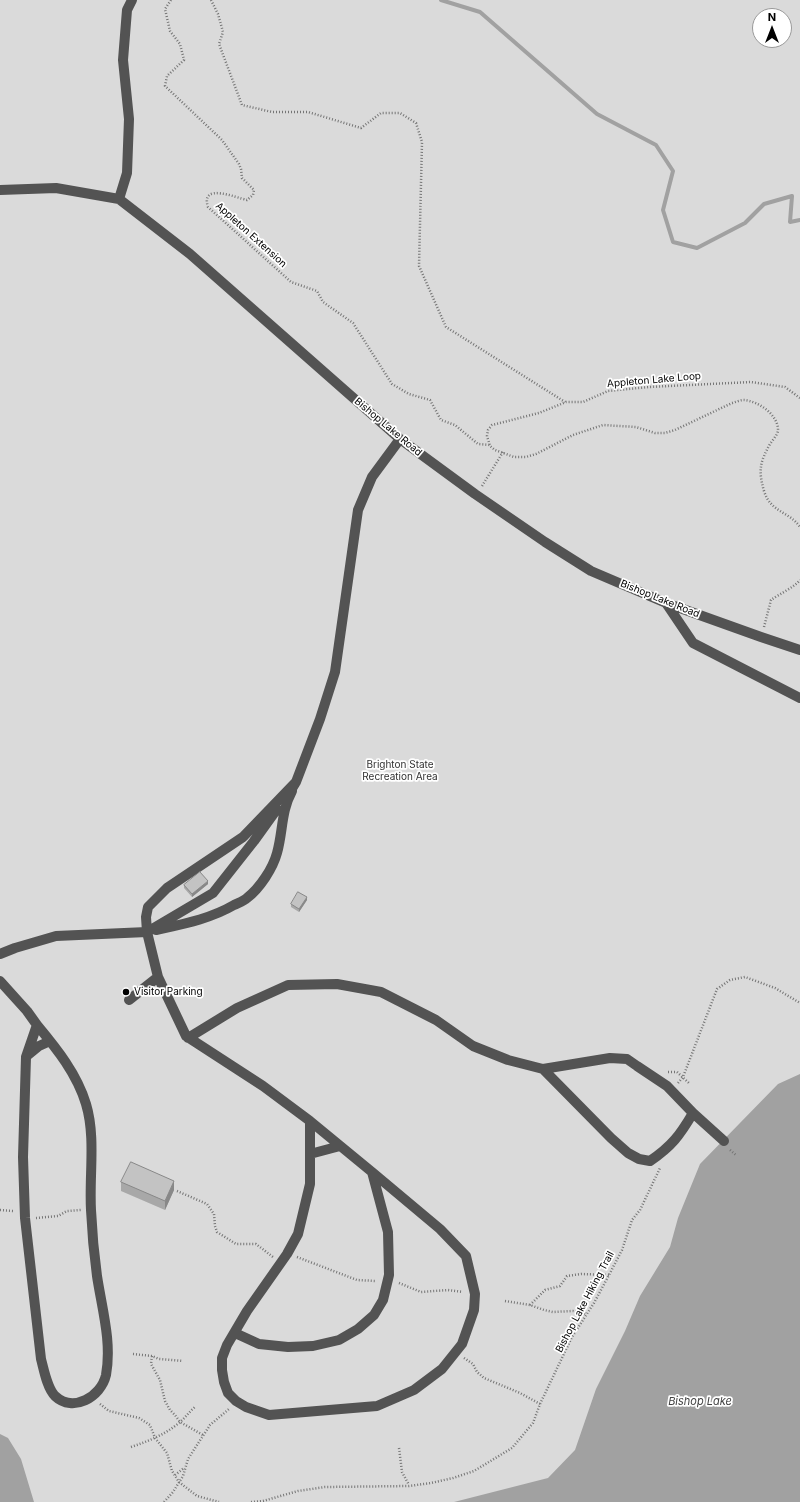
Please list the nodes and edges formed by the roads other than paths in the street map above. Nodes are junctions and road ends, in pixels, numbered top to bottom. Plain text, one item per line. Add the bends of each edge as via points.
1 (132, 0) edge
2 (0, 190) edge
3 (119, 199) junction
4 (400, 439) junction
5 (666, 603) junction
6 (800, 650) edge
7 (800, 698) edge
8 (296, 782) junction
9 (147, 932) junction
10 (0, 954) edge
11 (158, 977) junction
12 (0, 981) edge
13 (129, 1000) dead end
14 (37, 1025) junction
15 (188, 1038) junction
16 (50, 1041) junction
17 (26, 1057) junction
18 (543, 1069) junction
19 (693, 1113) junction
20 (310, 1121) junction
21 (724, 1140) dead end
22 (340, 1146) junction
23 (310, 1154) junction
24 (372, 1172) junction
25 (235, 1333) junction

1 - 3 street via 127,10 123,60 129,119 127,172
2 - 3 street, Bishop Lake Road via 56,188
3 - 4 street, Bishop Lake Road via 190,254
4 - 5 street, Bishop Lake Road via 475,494 591,571
4 - 8 street via 372,477 358,510 335,672
5 - 6 street, Bishop Lake Road
5 - 7 street via 693,643
8 - 9 street via 213,893
8 - 9 street via 243,837 166,888 148,907
8 - 9 street via 283,813 274,864 248,898 220,913
9 - 10 street via 56,936
9 - 11 street
11 - 13 street
11 - 15 street
12 - 14 street
14 - 16 street
14 - 17 street
15 - 18 street via 237,1008 288,985 337,984 381,992 436,1020 473,1046 508,1060
15 - 20 street via 263,1086
16 - 17 street
16 - 17 street via 80,1085 91,1128 91,1209 97,1276 108,1342 106,1376 92,1398 82,1402 65,1402 54,1395 46,1379 41,1359 25,1218 23,1157
18 - 19 street via 610,1058 627,1059 666,1086
18 - 19 street via 628,1154 639,1159 650,1161 664,1151 680,1135
19 - 21 street
20 - 22 street
20 - 23 street
22 - 23 street
22 - 24 street
23 - 25 street via 310,1184 298,1234
24 - 25 street via 388,1232 388,1282 383,1300 374,1315 358,1329 339,1340 313,1346 259,1344
24 - 25 street via 440,1229 466,1256 475,1294 474,1305 462,1344 442,1369 414,1390 377,1406 269,1415 246,1407 228,1393 224,1382 222,1358

